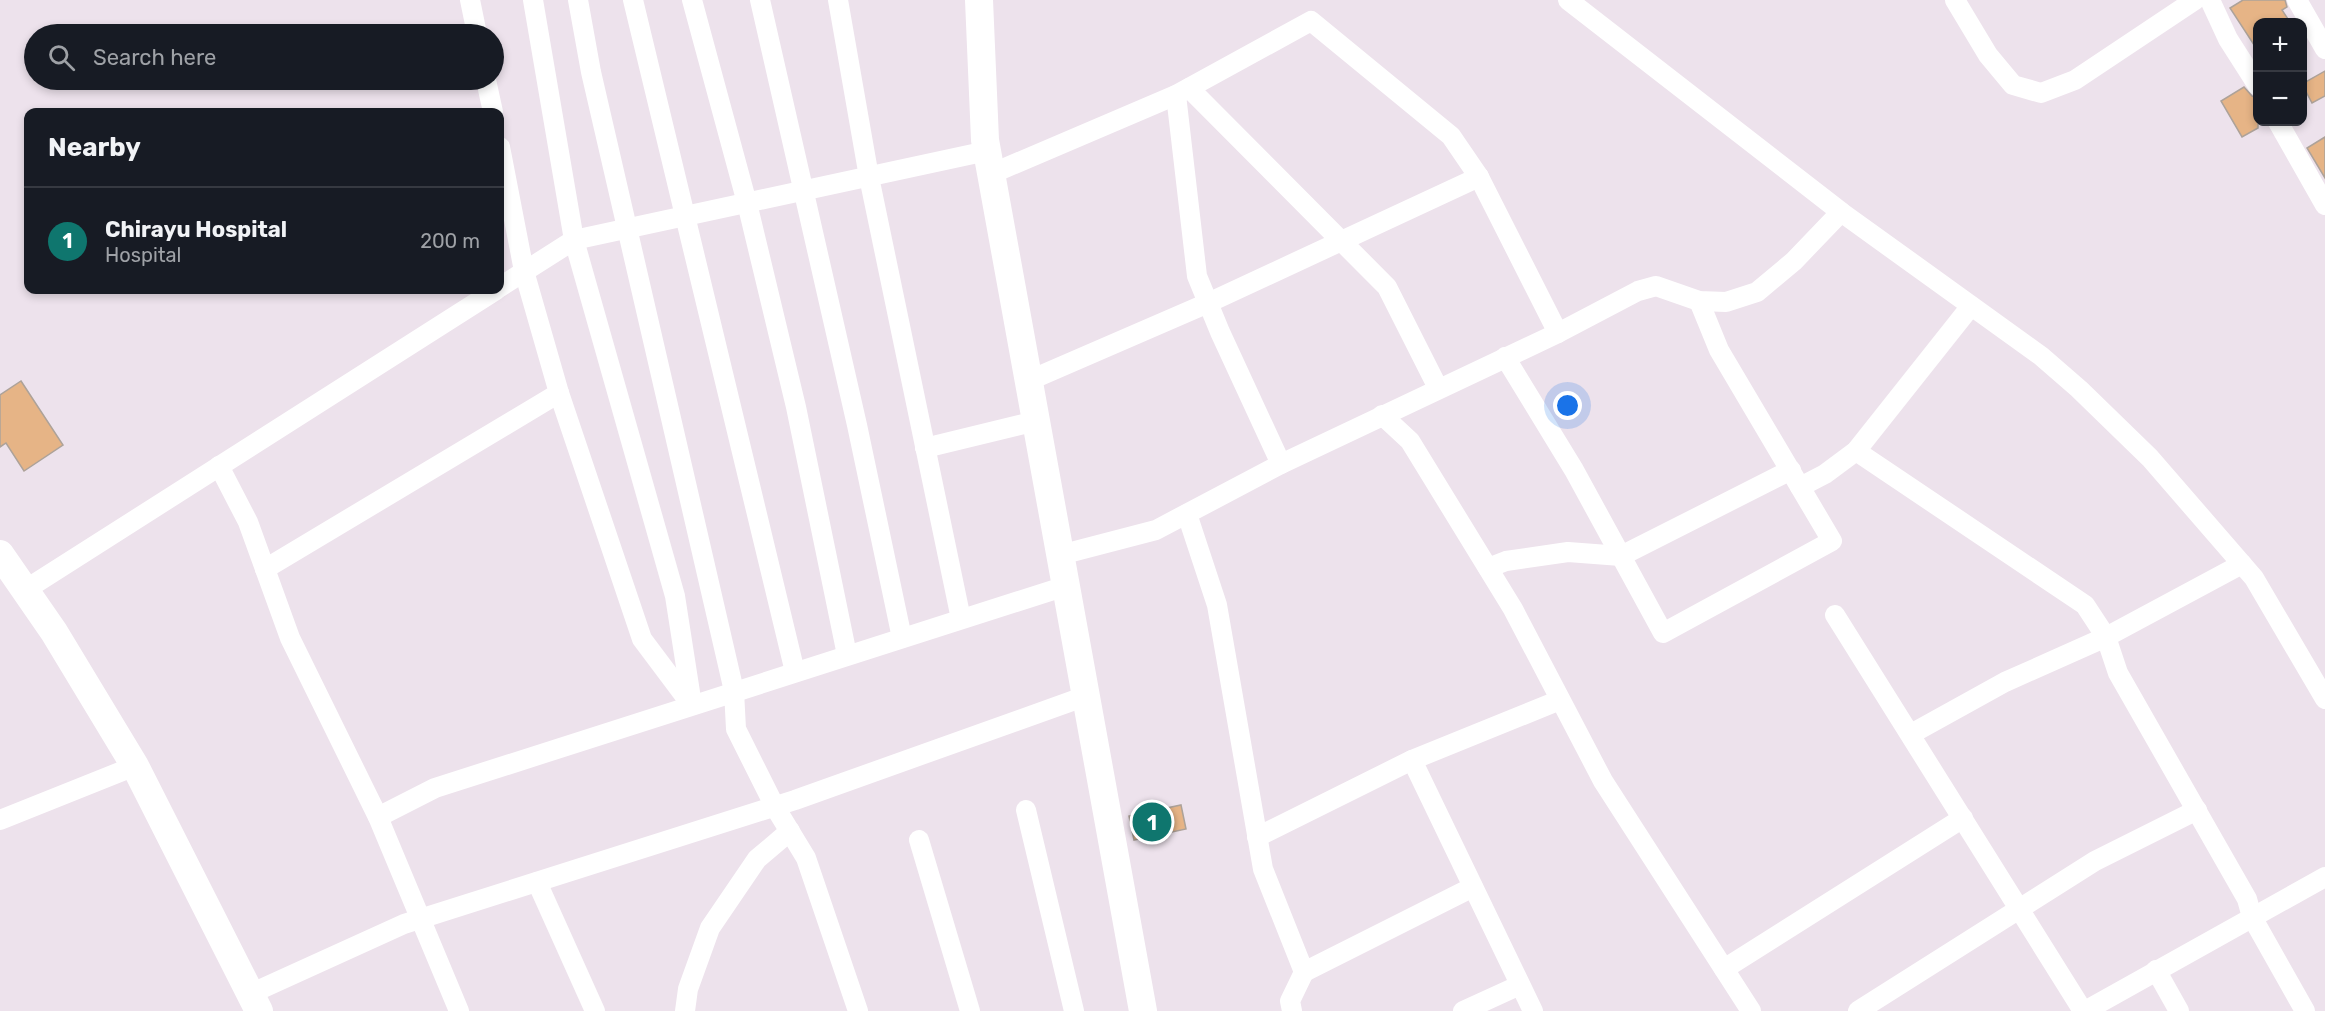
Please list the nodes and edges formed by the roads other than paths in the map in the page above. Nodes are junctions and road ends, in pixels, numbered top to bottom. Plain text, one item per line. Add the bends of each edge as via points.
1 (470, 0) edge
2 (533, 0) edge
3 (578, 0) edge
4 (633, 0) edge
5 (692, 0) edge
6 (760, 0) edge
7 (838, 0) edge
8 (979, 0) edge
9 (1568, 0) edge
10 (2195, 0) edge
11 (2210, 0) edge
12 (2297, 0) edge
13 (1960, 2) edge
14 (475, 24) edge
15 (2325, 49) edge
16 (2253, 78) edge
17 (488, 90) edge
18 (1183, 92) junction
19 (492, 108) edge
20 (2280, 126) edge
21 (989, 162) junction
22 (504, 168) edge
23 (869, 177) junction
24 (1479, 177) junction
25 (805, 190) junction
26 (747, 203) junction
27 (2325, 205) edge
28 (1841, 213) junction
29 (686, 216) junction
30 (628, 228) junction
31 (574, 240) junction
32 (1341, 241) junction
33 (524, 272) junction
34 (504, 284) edge
35 (489, 294) edge
36 (1699, 301) junction
37 (1208, 303) junction
38 (1971, 306) junction
39 (1558, 333) junction
40 (1505, 357) junction
41 (1028, 381) junction
42 (1438, 388) junction
43 (559, 393) junction
44 (1382, 415) junction
45 (1036, 421) junction
46 (926, 448) junction
47 (1856, 451) junction
48 (1281, 464) junction
49 (219, 466) junction
50 (1795, 479) junction
51 (1187, 514) junction
52 (0, 554) edge
53 (1060, 555) junction
54 (1621, 556) junction
55 (2242, 564) junction
56 (1488, 568) junction
57 (265, 569) junction
58 (1066, 586) junction
59 (25, 590) junction
60 (1835, 615) dead end
61 (961, 620) junction
62 (2106, 637) junction
63 (902, 638) junction
64 (847, 655) junction
65 (795, 672) junction
66 (734, 691) junction
67 (1086, 696) junction
68 (2325, 699) edge
69 (1560, 700) junction
70 (692, 705) junction
71 (1911, 734) junction
72 (1412, 760) junction
73 (135, 766) junction
74 (775, 807) junction
75 (1026, 810) dead end
76 (2197, 810) junction
77 (378, 817) junction
78 (1963, 818) junction
79 (0, 820) edge
80 (790, 831) junction
81 (1257, 837) junction
82 (919, 840) dead end
83 (2325, 877) edge
84 (537, 882) junction
85 (1473, 887) junction
86 (2020, 910) junction
87 (2252, 917) junction
88 (421, 919) junction
89 (1724, 969) junction
90 (2156, 970) junction
91 (1304, 972) junction
92 (1520, 985) junction
93 (254, 1003) edge
94 (459, 1011) edge
95 (595, 1011) edge
96 (685, 1011) edge
97 (858, 1011) edge
98 (970, 1011) edge
99 (1074, 1011) edge
100 (1143, 1011) edge
101 (1292, 1011) edge
102 (1463, 1011) edge
103 (1533, 1011) edge
104 (1751, 1011) edge
105 (1858, 1011) edge
106 (2084, 1011) edge
107 (2179, 1011) edge
108 (2306, 1011) edge

1 - 14 street
2 - 31 street
3 - 30 street
4 - 29 street
5 - 26 street
6 - 25 street
7 - 23 street
8 - 21 street
9 - 28 street
10 - 13 street via 2075,80 2042,93 2013,85 1988,55
11 - 16 street via 2228,39
12 - 15 street
17 - 19 street
18 - 21 street
18 - 24 street via 1311,21 1451,136
18 - 32 street
18 - 37 street via 1197,276
20 - 27 street
21 - 23 street
21 - 41 street
22 - 33 street
23 - 25 street
23 - 46 street
24 - 32 street
24 - 39 street
25 - 26 street
25 - 63 street
26 - 29 street
26 - 64 street via 796,406
28 - 36 street via 1794,261 1756,292 1726,302
28 - 38 street
29 - 30 street
29 - 65 street
30 - 31 street
30 - 66 street
31 - 33 street
31 - 70 street via 675,596
32 - 37 street
32 - 42 street via 1387,287
33 - 34 street
33 - 43 street
35 - 49 street
36 - 39 street via 1656,286 1638,291
36 - 50 street via 1719,350
37 - 41 street
37 - 48 street
38 - 47 street
38 - 55 street via 2041,356 2079,389 2150,458
39 - 40 street
40 - 42 street
40 - 54 street
41 - 45 street
42 - 44 street
43 - 57 street
43 - 70 street via 642,639
44 - 48 street
44 - 56 street via 1410,441
45 - 46 street
45 - 53 street
46 - 61 street
47 - 50 street via 1825,474
47 - 62 street via 2085,605
48 - 51 street
49 - 57 street via 248,522
49 - 59 street
50 - 54 street
50 - 54 street via 1832,541 1663,633
51 - 53 street via 1156,530
51 - 81 street via 1217,605
52 - 59 street
53 - 58 street
54 - 56 street via 1568,552 1506,561
55 - 62 street
55 - 68 street
56 - 69 street
57 - 77 street via 290,638
58 - 61 street
58 - 67 street
59 - 73 street
60 - 71 street
61 - 63 street
62 - 71 street via 2005,682
62 - 76 street via 2118,673
63 - 64 street
64 - 65 street
65 - 66 street
66 - 70 street
66 - 74 street via 736,729
67 - 74 street
67 - 100 street
69 - 72 street
69 - 89 street via 1603,781
70 - 77 street via 435,788
71 - 78 street
72 - 81 street
72 - 85 street
73 - 79 street
73 - 93 street
74 - 80 street
74 - 84 street
75 - 99 street
76 - 86 street via 2095,861
76 - 87 street via 2247,899
77 - 88 street
78 - 86 street
78 - 89 street
80 - 96 street via 757,859 710,928 688,989
80 - 97 street via 806,858
81 - 91 street via 1263,869
82 - 98 street
83 - 87 street
84 - 88 street
84 - 95 street
85 - 91 street
85 - 92 street
86 - 105 street
86 - 106 street
87 - 90 street
87 - 108 street
88 - 93 street
88 - 94 street
89 - 104 street
90 - 106 street
90 - 107 street
91 - 101 street via 1290,1001
92 - 102 street
92 - 103 street

